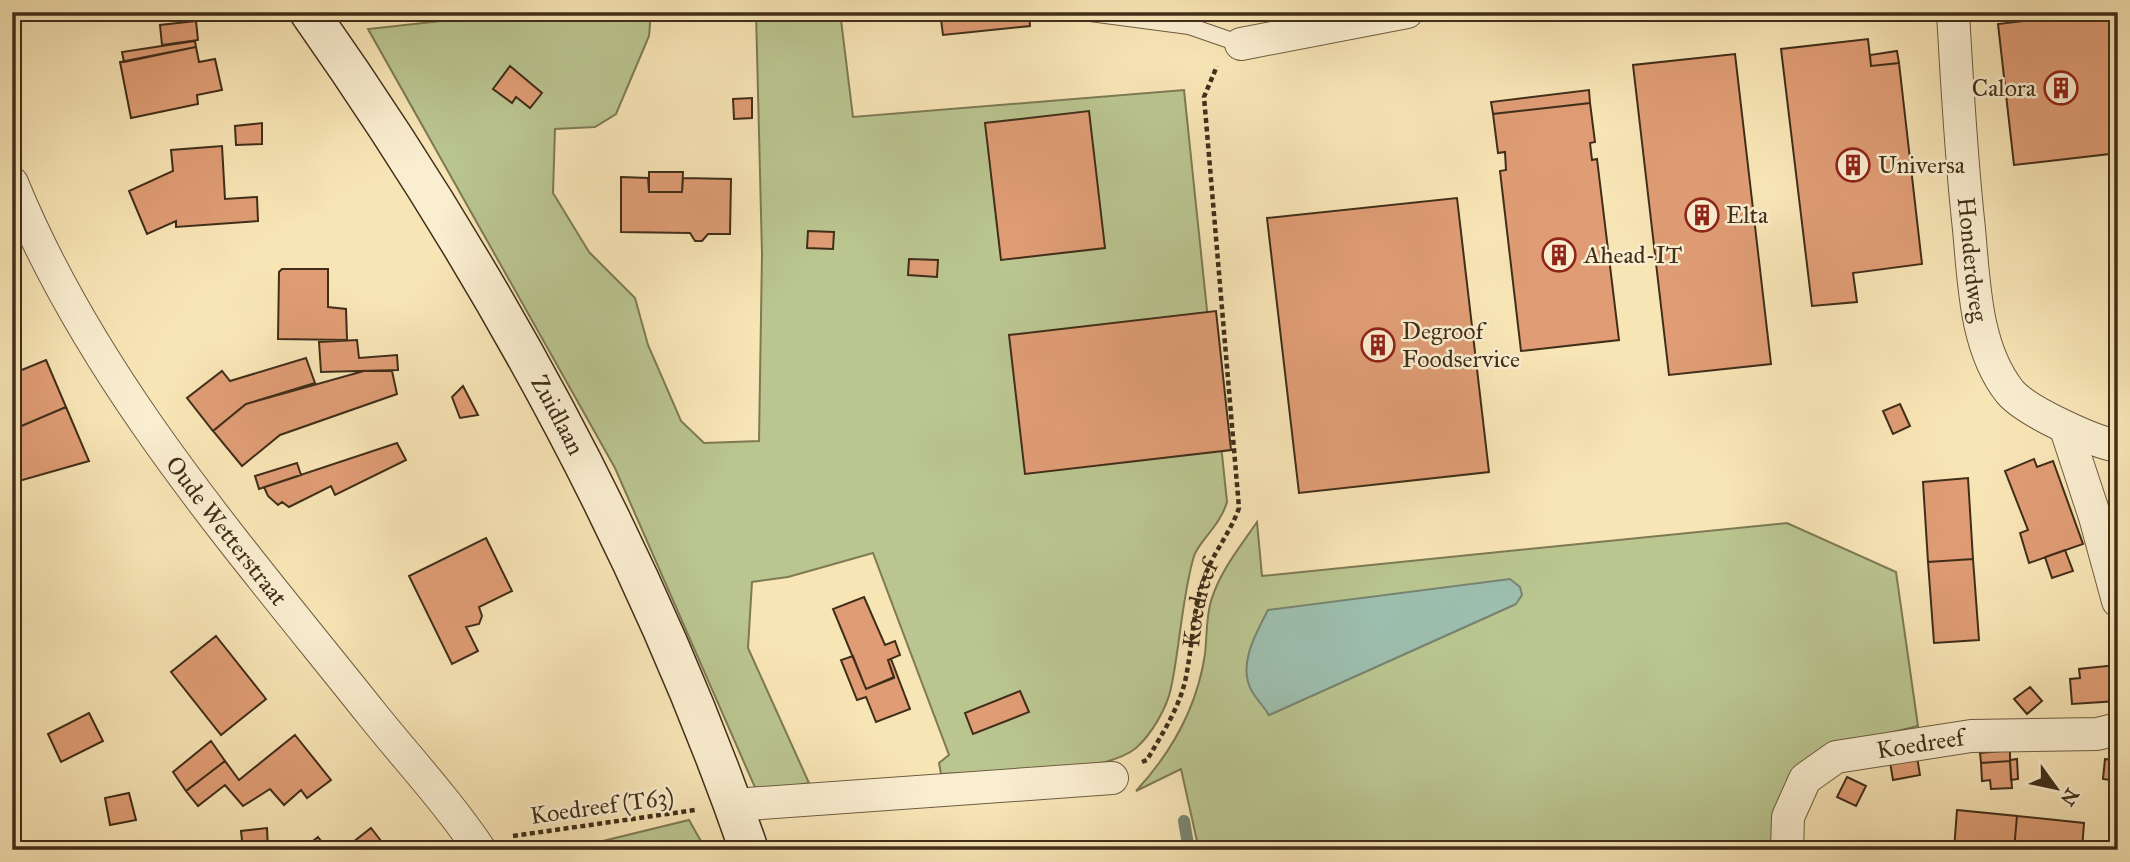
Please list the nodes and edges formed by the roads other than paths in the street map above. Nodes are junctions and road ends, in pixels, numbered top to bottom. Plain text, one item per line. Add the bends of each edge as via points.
1 (309, 12) edge
2 (1083, 12) edge
3 (1406, 12) edge
4 (1953, 12) edge
5 (1241, 44) joint
6 (12, 183) edge
7 (2066, 429) junction
8 (2111, 445) edge
9 (2118, 601) edge
10 (2118, 729) edge
11 (1112, 778) road end
12 (734, 805) junction
13 (477, 846) edge
14 (749, 850) edge
15 (1787, 850) edge

1 - 12 main road, Zuidlaan via 461,244 567,427 645,585
2 - 5 lane via 1189,26
3 - 5 street
4 - 7 street, Honderdweg via 1961,159 1978,311 1991,355 2011,393
6 - 13 street, Oude Wetterstraat via 82,327 201,499
7 - 8 street, Honderdweg
7 - 9 street
10 - 15 street, Koedreef via 2097,734 1971,736 1836,757 1805,779 1788,817
11 - 12 street
12 - 14 main road, Zuidlaan

